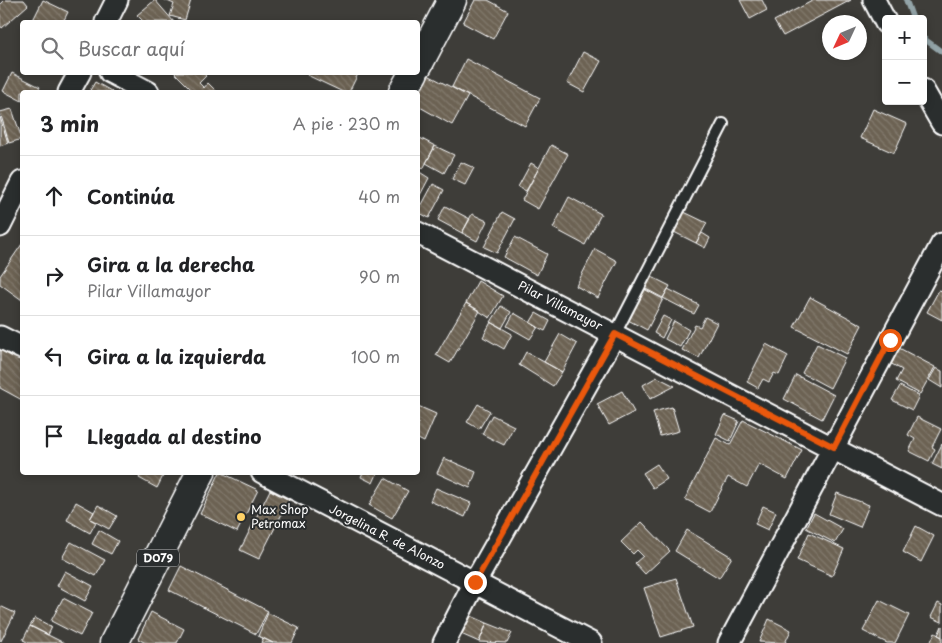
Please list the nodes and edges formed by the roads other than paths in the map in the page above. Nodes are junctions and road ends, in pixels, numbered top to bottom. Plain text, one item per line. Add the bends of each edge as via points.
1 (452, 0) edge
2 (874, 0) edge
3 (115, 1) edge
4 (882, 15) edge
5 (107, 20) edge
6 (420, 61) edge
7 (78, 75) edge
8 (116, 75) edge
9 (412, 75) edge
10 (70, 90) edge
11 (144, 90) edge
12 (404, 90) edge
13 (927, 97) edge
14 (942, 123) edge
15 (723, 124) dead end
16 (20, 186) edge
17 (0, 226) edge
18 (420, 234) edge
19 (942, 244) edge
20 (615, 334) junction
21 (0, 337) edge
22 (20, 347) edge
23 (834, 447) junction
24 (199, 475) edge
25 (268, 475) edge
26 (942, 505) edge
27 (475, 582) junction
28 (114, 643) edge
29 (444, 643) edge
30 (591, 643) edge
31 (729, 643) edge

1 - 6 main road
2 - 4 street
3 - 5 street
7 - 10 street
8 - 11 street
9 - 12 main road
13 - 14 street
15 - 20 lane
16 - 17 street
18 - 20 street, Pilar Villamayor
19 - 23 street
20 - 23 street, Pilar Villamayor
20 - 27 street
21 - 22 street
23 - 26 street, Pilar Villamayor
23 - 31 street
24 - 28 main road, D079
25 - 27 street, Jorgelina R. de Alonzo
27 - 29 street
27 - 30 street, Jorgelina R. de Alonzo

